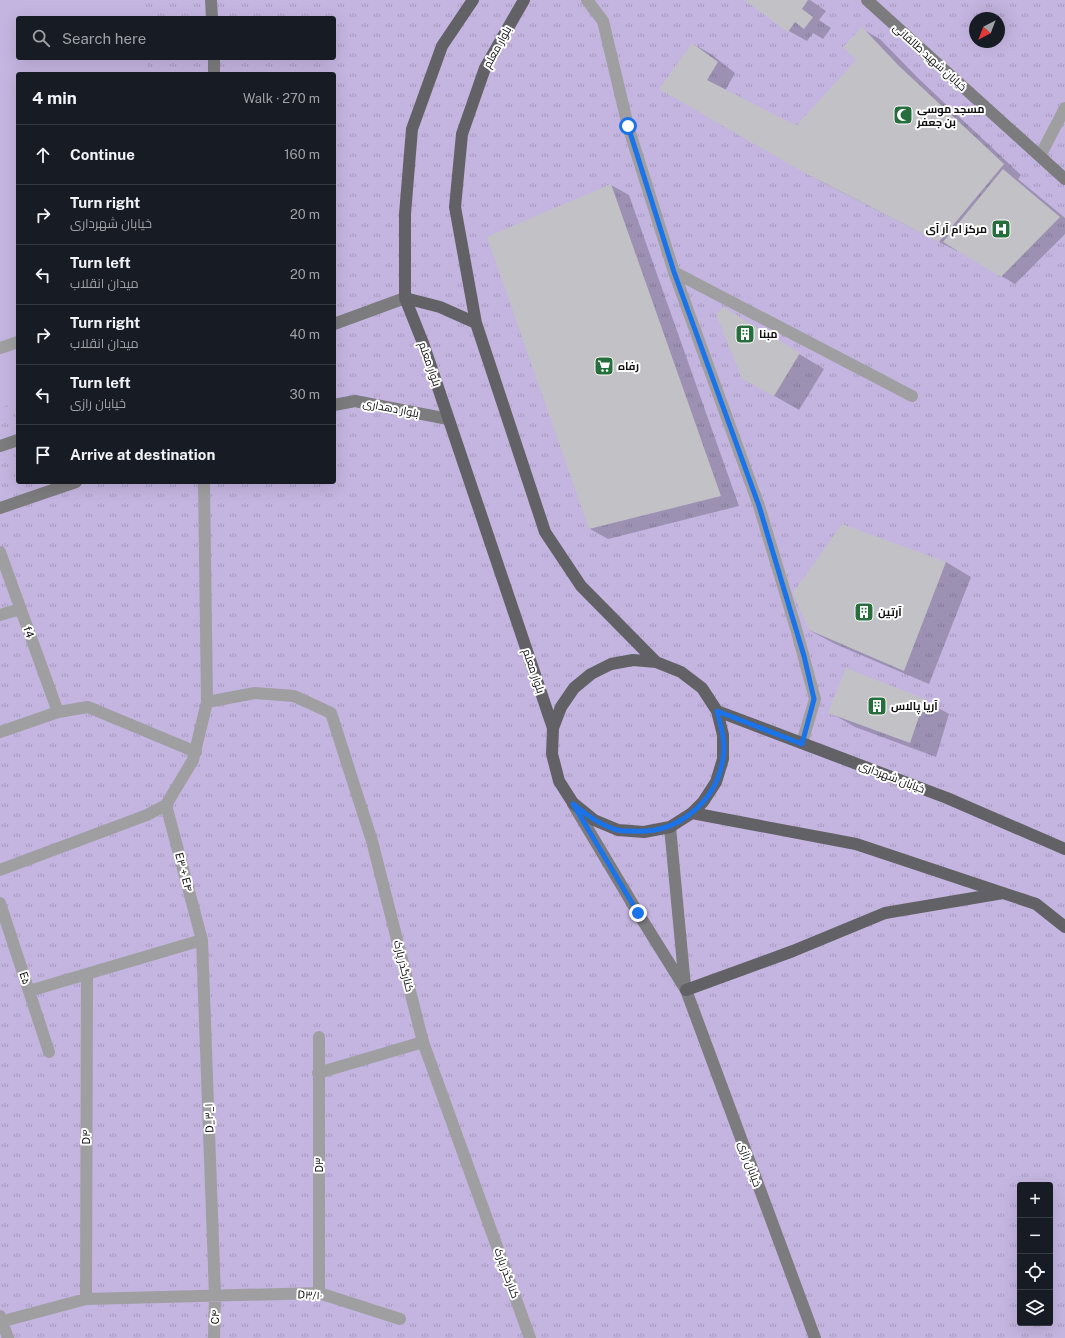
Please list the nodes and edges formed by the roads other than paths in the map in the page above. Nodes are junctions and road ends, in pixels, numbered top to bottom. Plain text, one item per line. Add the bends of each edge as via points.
1 (211, 0) edge
2 (473, 0) edge
3 (524, 0) edge
4 (587, 0) edge
5 (866, 0) edge
6 (212, 16) edge
7 (214, 60) edge
8 (214, 72) edge
9 (1065, 108) edge
10 (1040, 156) junction
11 (1065, 180) edge
12 (674, 272) junction
13 (405, 298) junction
14 (336, 323) edge
15 (476, 323) junction
16 (16, 343) edge
17 (0, 348) edge
18 (912, 396) dead end
19 (336, 405) edge
20 (448, 419) junction
21 (16, 441) edge
22 (0, 446) edge
23 (70, 484) edge
24 (204, 484) edge
25 (0, 508) edge
26 (0, 552) edge
27 (20, 609) junction
28 (0, 615) edge
29 (656, 662) junction
30 (207, 702) junction
31 (717, 711) junction
32 (58, 712) junction
33 (553, 728) junction
34 (0, 732) edge
35 (802, 744) junction
36 (196, 752) junction
37 (573, 804) junction
38 (166, 805) junction
39 (692, 813) junction
40 (670, 827) junction
41 (1065, 848) edge
42 (0, 870) edge
43 (1004, 893) junction
44 (0, 904) edge
45 (1065, 927) edge
46 (202, 940) junction
47 (87, 974) junction
48 (686, 990) junction
49 (29, 991) junction
50 (318, 1037) dead end
51 (423, 1042) junction
52 (49, 1052) dead end
53 (318, 1073) junction
54 (319, 1293) junction
55 (215, 1296) junction
56 (86, 1299) junction
57 (400, 1319) dead end
58 (1, 1320) edge
59 (8, 1338) edge
60 (214, 1338) edge
61 (530, 1338) edge
62 (815, 1338) edge

1 - 6 street
2 - 13 main road, بلوار معلم via 442,46 412,129 405,214
3 - 15 main road, بلوار معلم via 485,68 462,134 455,207
4 - 12 street via 603,22 628,126
5 - 10 street, خیابان شهيد طالقانی
7 - 8 street
9 - 10 street
10 - 11 street, خیابان شهيد طالقانی
12 - 18 street
12 - 35 street via 759,506 804,656 814,699
13 - 14 street
13 - 15 main road via 440,307
13 - 20 main road, بلوار معلم
15 - 29 main road, بلوار معلم via 545,532 581,586
16 - 17 street
19 - 20 street, بلوار دهداری via 355,402
20 - 33 main road, بلوار معلم
21 - 22 street
23 - 25 street
24 - 30 street
26 - 27 street, f4
27 - 28 street
27 - 32 street, f4
29 - 31 main road via 681,672 702,688
29 - 33 main road via 633,660 611,664 591,674 574,688 561,707
30 - 36 street
30 - 51 street, کنارگذر پارک via 255,693 294,696 331,714 372,840
31 - 35 main road, خیابان شهرداری
31 - 39 main road via 723,735 723,759 716,782
32 - 34 street
32 - 36 street via 88,707
33 - 37 main road via 552,754 557,774
35 - 41 main road, خیابان شهرداری via 947,798
36 - 38 street
37 - 40 main road via 594,820 618,830 644,832
37 - 48 street, خیابان رازی
38 - 42 street via 147,815
38 - 46 street, E۳ + E۴
39 - 40 main road
39 - 43 main road via 856,844
40 - 48 street, خیابان رازی
43 - 45 main road via 1036,904
43 - 48 main road via 886,913 793,951
44 - 49 street, E۵
46 - 47 street
46 - 55 street, D_۳_۱
47 - 49 street
47 - 56 street, D۴
48 - 62 street, خیابان رازی
49 - 52 street, E۵
50 - 53 street, D۳
51 - 53 street
51 - 61 street, کنارگذر پارک
53 - 54 street, D۳
54 - 55 street, D۳/۱۰
54 - 57 street, D۳/۱۰
55 - 56 street, D۳/۱۰
55 - 60 street, C۴
56 - 58 street, D۳/۱۰
58 - 59 street

